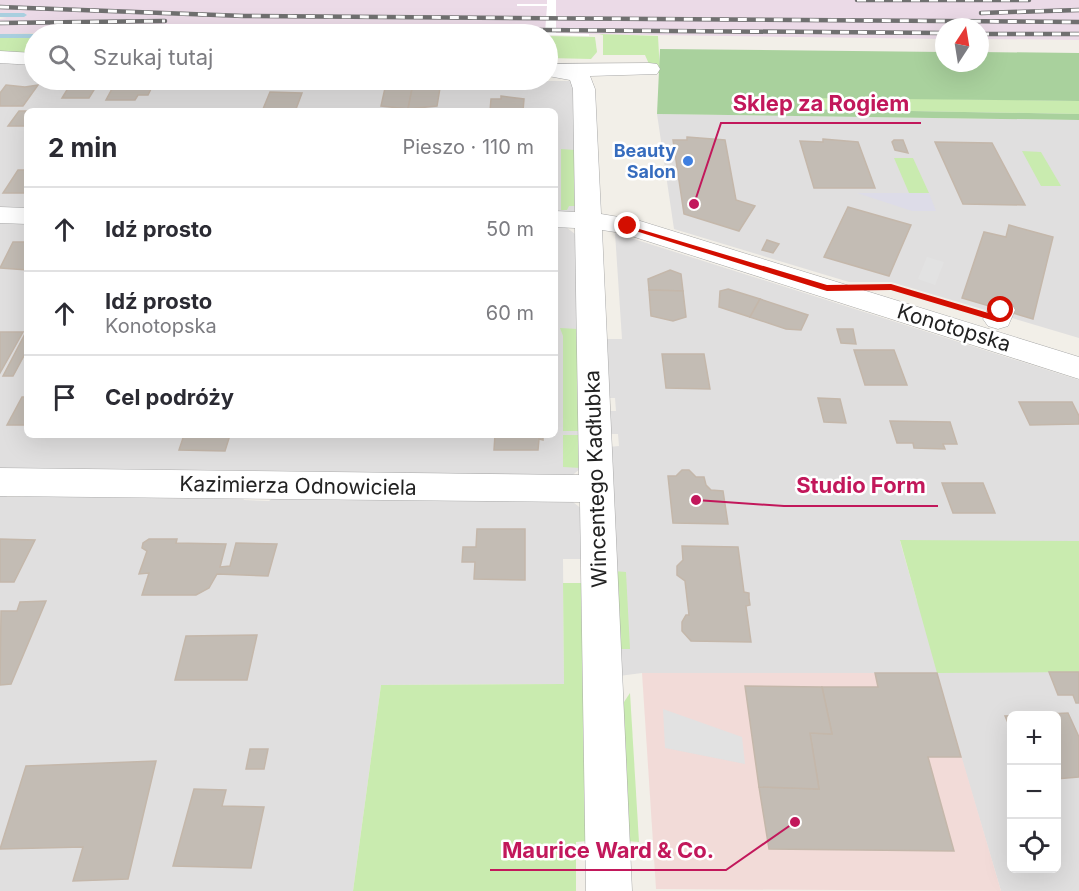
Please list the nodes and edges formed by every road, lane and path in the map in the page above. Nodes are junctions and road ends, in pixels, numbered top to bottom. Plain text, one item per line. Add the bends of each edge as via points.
1 (0, 57) edge
2 (24, 58) edge
3 (649, 69) dead end
4 (561, 71) edge
5 (0, 215) edge
6 (24, 216) edge
7 (558, 219) edge
8 (587, 220) junction
9 (827, 288) junction
10 (1079, 344) edge
11 (1079, 368) edge
12 (0, 482) edge
13 (596, 489) junction
14 (609, 891) edge

1 - 2 street
3 - 4 street
4 - 8 street, Wincentego Kadłubka via 582,80
5 - 6 street
7 - 8 street, Konotopska
8 - 9 street, Konotopska via 628,226
8 - 13 street, Wincentego Kadłubka
9 - 10 street via 891,287 1000,314
9 - 11 street, Konotopska
12 - 13 street, Kazimierza Odnowiciela
13 - 14 street, Wincentego Kadłubka

